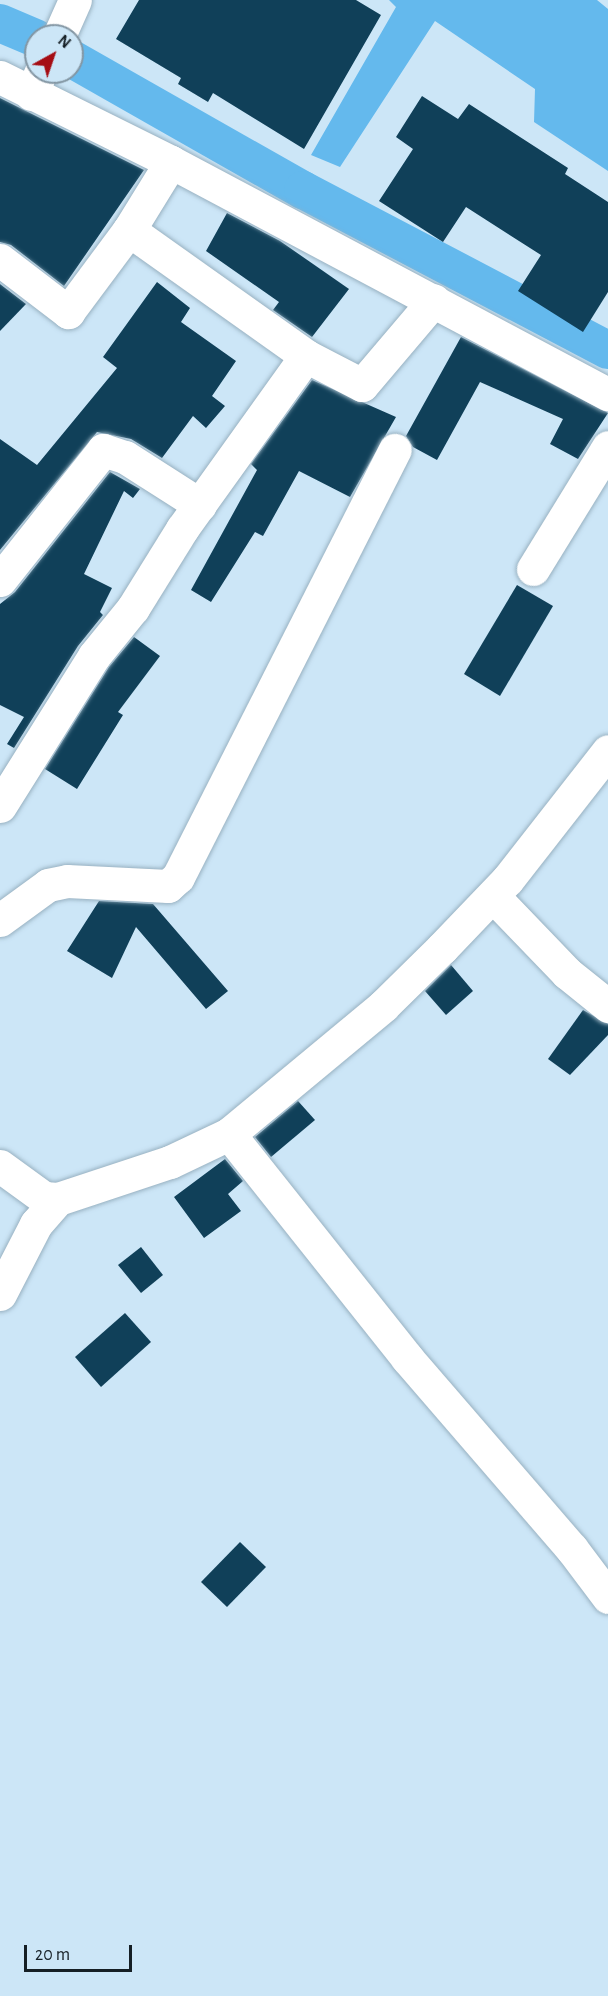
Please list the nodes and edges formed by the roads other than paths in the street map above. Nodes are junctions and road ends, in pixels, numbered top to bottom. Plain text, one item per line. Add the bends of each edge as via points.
1 (0, 77) edge
2 (24, 80) edge
3 (42, 84) edge
4 (171, 162) junction
5 (129, 230) junction
6 (0, 260) edge
7 (434, 300) junction
8 (306, 357) junction
9 (608, 394) edge
10 (608, 447) edge
11 (395, 450) dead end
12 (200, 505) junction
13 (533, 569) dead end
14 (0, 580) edge
15 (608, 751) edge
16 (0, 806) edge
17 (493, 896) junction
18 (0, 920) edge
19 (608, 1006) edge
20 (229, 1134) junction
21 (0, 1166) edge
22 (58, 1199) junction
23 (0, 1294) edge
24 (608, 1597) edge

1 - 2 street
3 - 4 street
4 - 5 street
4 - 7 street
5 - 6 street via 68,312
5 - 8 street
7 - 8 street via 362,385
7 - 9 street
8 - 12 street
10 - 13 street
11 - 18 street via 178,877 168,886 66,881 48,885
12 - 14 street via 125,457 103,450
12 - 16 street via 133,608 94,656
15 - 17 street
17 - 19 street via 567,973
17 - 20 street via 383,1006
20 - 22 street via 170,1162
20 - 24 street via 407,1358 572,1549
21 - 22 street via 44,1198
22 - 23 street via 36,1224

